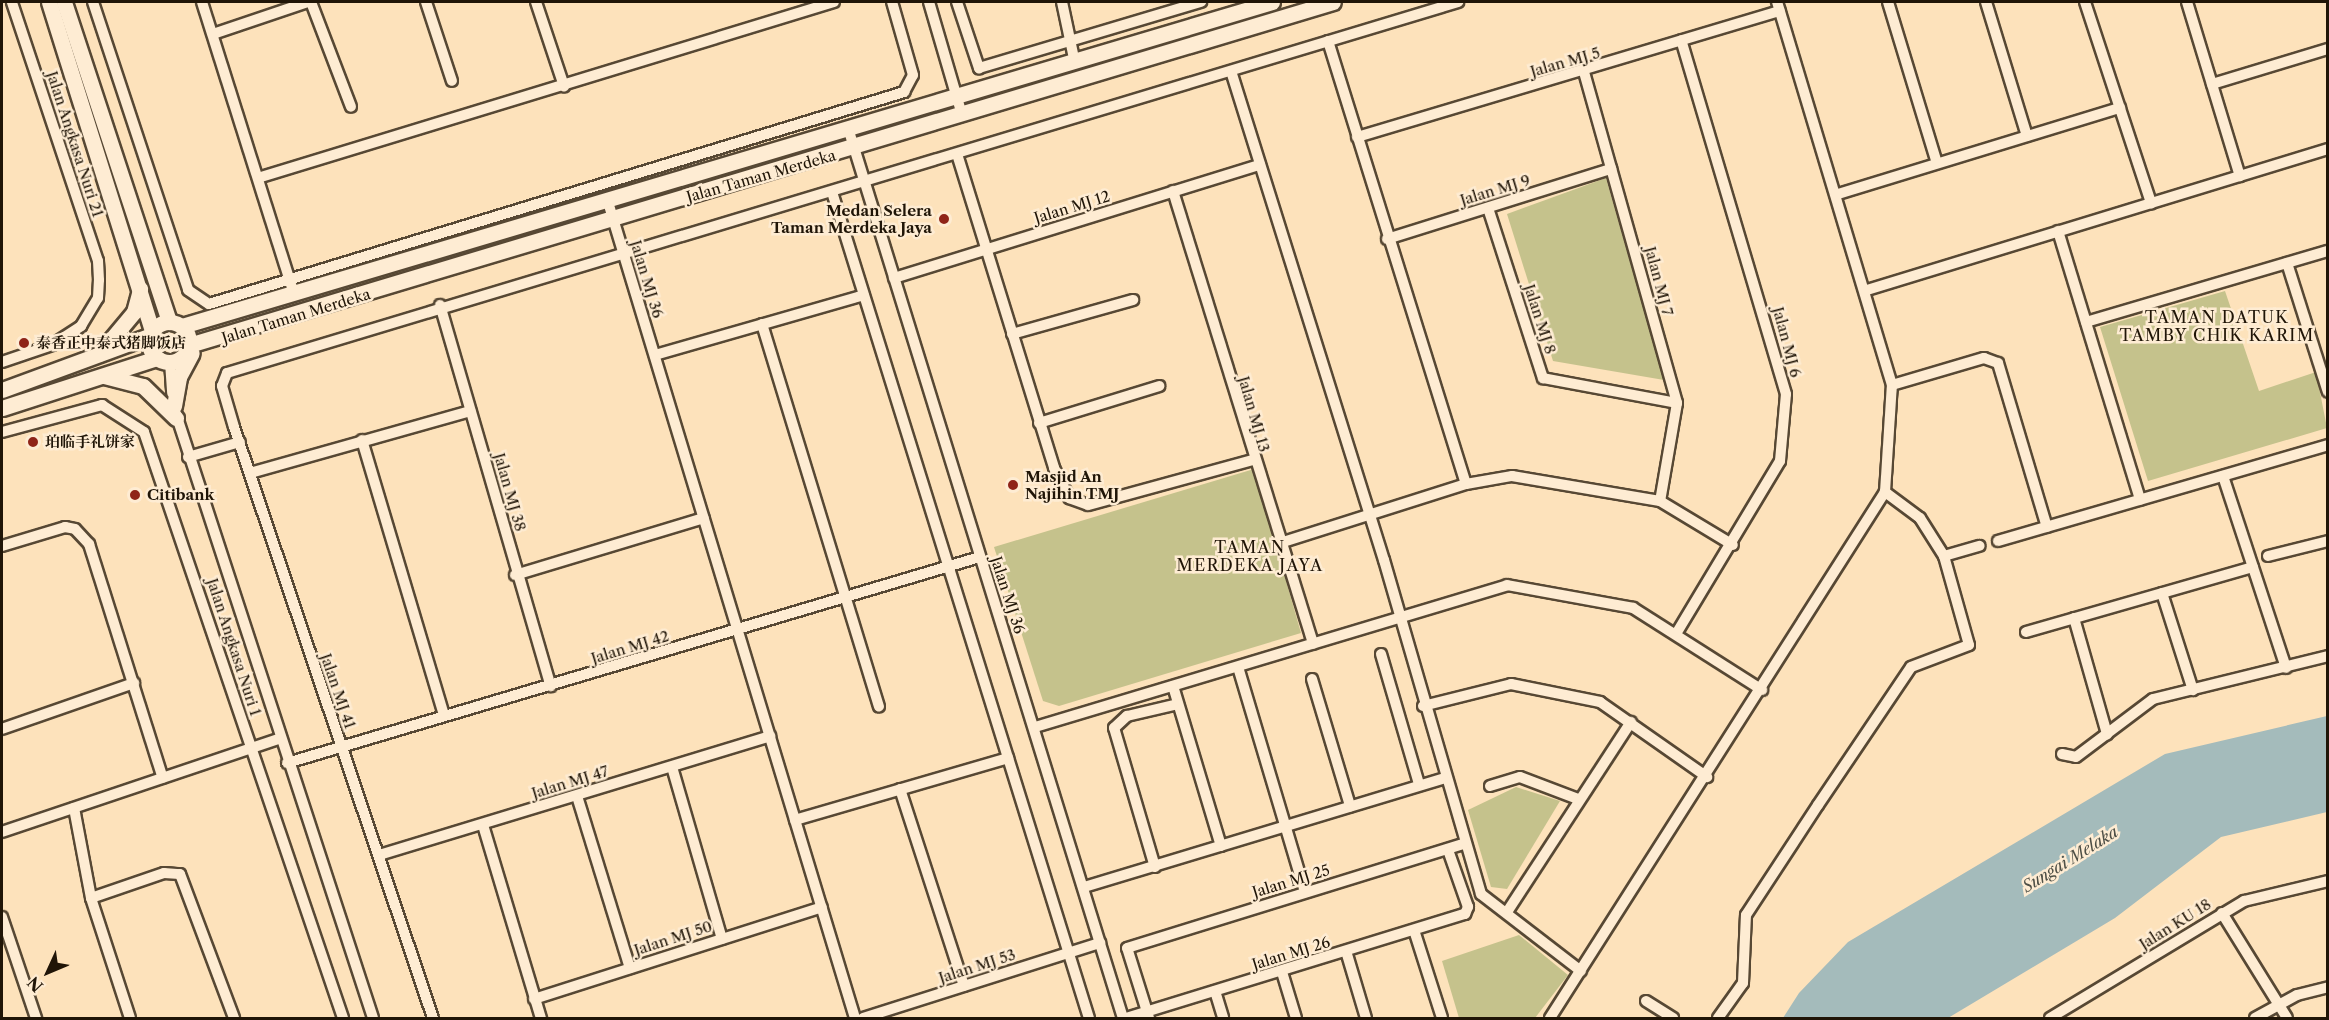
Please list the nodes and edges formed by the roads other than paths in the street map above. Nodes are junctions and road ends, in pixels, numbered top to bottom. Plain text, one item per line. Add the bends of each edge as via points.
1 (12, 2) edge
2 (49, 2) edge
3 (64, 2) edge
4 (93, 2) edge
5 (202, 2) edge
6 (310, 2) edge
7 (426, 2) edge
8 (536, 2) edge
9 (834, 2) edge
10 (892, 2) edge
11 (929, 2) edge
12 (957, 2) edge
13 (1201, 2) edge
14 (1272, 2) edge
15 (1333, 2) edge
16 (1458, 2) edge
17 (1888, 2) edge
18 (1986, 2) edge
19 (2085, 2) edge
20 (2187, 2) edge
21 (1061, 4) edge
22 (1778, 6) edge
23 (796, 7) edge
24 (213, 34) junction
25 (1681, 40) junction
26 (1328, 41) junction
27 (1069, 43) junction
28 (2328, 49) edge
29 (1075, 63) junction
30 (1231, 71) junction
31 (1584, 72) junction
32 (452, 81) dead end
33 (2212, 84) junction
34 (564, 86) junction
35 (956, 95) junction
36 (351, 107) dead end
37 (2120, 108) junction
38 (962, 115) junction
39 (848, 128) junction
40 (2027, 136) junction
41 (1358, 137) junction
42 (854, 148) junction
43 (2328, 149) edge
44 (957, 154) junction
45 (1937, 163) junction
46 (1260, 165) junction
47 (1611, 169) junction
48 (2240, 176) junction
49 (261, 177) junction
50 (865, 181) junction
51 (1173, 191) junction
52 (832, 192) junction
53 (1838, 194) junction
54 (608, 202) junction
55 (2151, 203) junction
56 (1488, 208) junction
57 (613, 219) junction
58 (2058, 231) junction
59 (1387, 239) junction
60 (984, 250) junction
61 (2328, 251) edge
62 (624, 253) junction
63 (2287, 263) junction
64 (156, 278) junction
65 (894, 278) junction
66 (290, 280) junction
67 (141, 286) junction
68 (1867, 290) junction
69 (864, 295) junction
70 (294, 296) junction
71 (1132, 300) dead end
72 (440, 305) junction
73 (207, 322) junction
74 (2086, 322) junction
75 (175, 324) junction
76 (762, 324) junction
77 (151, 333) junction
78 (1012, 334) junction
79 (213, 342) junction
80 (189, 345) junction
81 (2328, 352) edge
82 (655, 355) junction
83 (2316, 356) junction
84 (92, 359) junction
85 (163, 360) junction
86 (2, 362) edge
87 (97, 376) junction
88 (1892, 385) junction
89 (1159, 386) dead end
90 (2, 390) edge
91 (2328, 392) edge
92 (1677, 403) junction
93 (2, 408) edge
94 (470, 411) junction
95 (175, 412) junction
96 (1040, 423) junction
97 (2, 432) edge
98 (362, 440) junction
99 (240, 442) junction
100 (2328, 445) edge
101 (189, 457) junction
102 (1252, 460) junction
103 (250, 473) junction
104 (2223, 476) junction
105 (1466, 484) junction
106 (1885, 492) junction
107 (2140, 500) junction
108 (1660, 501) junction
109 (1371, 516) junction
110 (704, 518) junction
111 (2047, 527) junction
112 (1998, 541) dead end
113 (2328, 541) edge
114 (1280, 543) junction
115 (1733, 545) junction
116 (2, 546) edge
117 (1980, 546) dead end
118 (980, 556) junction
119 (1944, 556) junction
120 (2268, 556) dead end
121 (949, 566) junction
122 (2253, 567) junction
123 (515, 575) junction
124 (2162, 593) junction
125 (845, 597) junction
126 (1402, 618) junction
127 (2074, 618) junction
128 (738, 630) junction
129 (2026, 632) dead end
130 (1676, 634) junction
131 (1313, 644) junction
132 (1381, 654) dead end
133 (2328, 656) edge
134 (1238, 667) junction
135 (2286, 668) junction
136 (1312, 679) dead end
137 (134, 683) junction
138 (551, 686) junction
139 (1173, 686) junction
140 (1762, 690) junction
141 (2193, 690) junction
142 (1178, 704) junction
143 (879, 706) dead end
144 (1423, 706) junction
145 (444, 716) junction
146 (1631, 722) junction
147 (1035, 727) junction
148 (2, 729) edge
149 (2107, 734) junction
150 (770, 736) junction
151 (279, 739) junction
152 (340, 746) junction
153 (252, 748) junction
154 (2062, 754) dead end
155 (1008, 758) junction
156 (286, 763) junction
157 (672, 767) junction
158 (1707, 777) junction
159 (163, 778) junction
160 (1445, 778) junction
161 (1419, 784) junction
162 (1490, 786) dead end
163 (900, 789) junction
164 (577, 796) junction
165 (1578, 799) junction
166 (1350, 806) junction
167 (74, 808) junction
168 (795, 820) junction
169 (483, 825) junction
170 (1287, 826) junction
171 (2, 832) edge
172 (1464, 844) junction
173 (1221, 846) junction
174 (1448, 850) junction
175 (379, 855) junction
176 (1155, 867) junction
177 (2328, 881) edge
178 (1084, 887) junction
179 (1305, 892) junction
180 (91, 898) junction
181 (822, 907) junction
182 (1507, 912) junction
183 (2222, 912) junction
184 (2, 917) edge
185 (1414, 930) junction
186 (722, 939) junction
187 (1100, 943) junction
188 (1346, 951) junction
189 (1069, 953) junction
190 (630, 968) junction
191 (1581, 971) junction
192 (1282, 972) junction
193 (964, 986) junction
194 (2328, 987) edge
195 (1215, 991) junction
196 (534, 999) junction
197 (1646, 1001) dead end
198 (2278, 1005) junction
199 (1149, 1016) edge
200 (36, 1018) edge
201 (130, 1018) edge
202 (234, 1018) edge
203 (343, 1018) edge
204 (373, 1018) edge
205 (433, 1018) edge
206 (541, 1018) edge
207 (855, 1018) edge
208 (863, 1018) edge
209 (1089, 1018) edge
210 (1125, 1018) edge
211 (1223, 1018) edge
212 (1296, 1018) edge
213 (1366, 1018) edge
214 (1442, 1018) edge
215 (1550, 1018) edge
216 (1673, 1018) edge
217 (1718, 1018) edge
218 (2050, 1018) edge
219 (2255, 1018) edge
220 (2287, 1018) edge

1 - 86 street, Jalan Angkasa Nuri 21 via 98,261 98,298 92,313 67,337
2 - 67 main road
3 - 64 main road
4 - 66 street via 188,290 209,304
5 - 24 street
6 - 24 street
6 - 36 street
7 - 32 street
8 - 34 street
9 - 23 street
10 - 66 street via 913,75 904,92
11 - 35 street
12 - 27 street via 979,68
13 - 27 street
14 - 29 main road, Jalan Taman Merdeka
15 - 38 main road, Jalan Taman Merdeka
16 - 26 street
17 - 45 street
18 - 40 street
19 - 37 street
20 - 33 street
21 - 27 street
22 - 25 street, Jalan MJ 5
22 - 53 street
23 - 34 street
24 - 49 street
25 - 31 street, Jalan MJ 5
25 - 115 street, Jalan MJ 6 via 1786,394 1780,461
26 - 30 street
26 - 41 street
27 - 29 street
28 - 33 street
29 - 35 main road, Jalan Taman Merdeka
30 - 44 street
30 - 46 street
31 - 41 street, Jalan MJ 5
31 - 47 street, Jalan MJ 7
33 - 48 street
34 - 49 street
35 - 38 street
35 - 39 main road, Jalan Taman Merdeka
37 - 40 street
37 - 55 street
38 - 42 main road, Jalan Taman Merdeka
39 - 42 street, Jalan MJ 36
39 - 54 main road, Jalan Taman Merdeka
40 - 45 street
41 - 59 street
42 - 50 street, Jalan MJ 36
42 - 57 main road, Jalan Taman Merdeka
43 - 48 street
44 - 50 street
44 - 60 street
45 - 53 street
46 - 51 street, Jalan MJ 12
46 - 109 street
47 - 56 street, Jalan MJ 9
47 - 92 street, Jalan MJ 7
48 - 55 street
49 - 66 street
50 - 52 street
50 - 65 street, Jalan MJ 36
51 - 60 street, Jalan MJ 12
51 - 102 street, Jalan MJ 13
52 - 62 street
52 - 69 street
53 - 68 street
54 - 57 street, Jalan MJ 36
54 - 70 main road, Jalan Taman Merdeka
55 - 58 street
56 - 59 street, Jalan MJ 9
56 - 92 street, Jalan MJ 8 via 1543,378
57 - 62 street, Jalan MJ 36
57 - 79 main road, Jalan Taman Merdeka
58 - 68 street
58 - 74 street
59 - 105 street
60 - 65 street, Jalan MJ 12
60 - 78 street
61 - 63 street
62 - 72 street
62 - 82 street, Jalan MJ 36
63 - 74 street
63 - 83 street
64 - 73 main road via 170,309
64 - 75 main road
65 - 118 street, Jalan MJ 36
66 - 70 street
67 - 77 main road
67 - 84 main road via 134,312
68 - 88 street
69 - 76 street
69 - 121 street
70 - 73 main road, Jalan Taman Merdeka
71 - 78 street
72 - 94 street, Jalan MJ 38
72 - 99 street, Jalan MJ 41 via 227,372 222,386
73 - 75 main road, Jalan Taman Merdeka
74 - 107 street
75 - 77 main road, Jalan Taman Merdeka
75 - 80 main road
76 - 82 street
76 - 125 street
77 - 84 main road, Jalan Taman Merdeka
77 - 85 main road
78 - 96 street
79 - 80 main road, Jalan Taman Merdeka
79 - 95 main road via 193,351 184,363
80 - 85 main road via 182,357
81 - 83 street
82 - 110 street, Jalan MJ 36
83 - 91 street
84 - 90 main road, Jalan Taman Merdeka
85 - 87 main road
85 - 95 street
87 - 93 main road
87 - 95 main road via 117,376 143,386
88 - 106 street
88 - 111 street via 1984,358 1998,363
89 - 96 street
92 - 108 street, Jalan MJ 7
94 - 98 street
94 - 123 street, Jalan MJ 38
95 - 101 street
96 - 102 street via 1062,489 1088,506
97 - 153 street, Jalan Angkasa Nuri 1 via 102,405 144,432
98 - 103 street
98 - 145 street
99 - 101 street
99 - 103 street, Jalan MJ 41
100 - 104 street
101 - 151 street
102 - 114 street, Jalan MJ 13
103 - 152 street, Jalan MJ 41
104 - 107 street
104 - 122 street
105 - 108 street via 1512,476
105 - 109 street
106 - 119 street via 1920,518
106 - 140 street
107 - 111 street
108 - 115 street
109 - 114 street
109 - 126 street
110 - 123 street
110 - 128 street, Jalan MJ 36
111 - 112 street
113 - 120 street
114 - 131 street, Jalan MJ 13
115 - 130 street, Jalan MJ 6
116 - 137 street via 65,527 82,535
117 - 119 street
118 - 121 street, Jalan MJ 42
118 - 147 street, Jalan MJ 36
119 - 217 street via 1969,645 1911,667 1818,804 1746,915 1743,983
121 - 125 street, Jalan MJ 42
121 - 155 street
122 - 124 street
122 - 135 street
123 - 138 street, Jalan MJ 38
124 - 127 street
124 - 141 street
125 - 128 street, Jalan MJ 42
125 - 143 street
126 - 130 street via 1507,585 1633,608
126 - 131 street
126 - 144 street
127 - 129 street
127 - 149 street
128 - 138 street, Jalan MJ 42
128 - 150 street, Jalan MJ 36
130 - 140 street
131 - 134 street
132 - 161 street
133 - 135 street
134 - 139 street
134 - 170 street
135 - 141 street
136 - 166 street
137 - 148 street
137 - 159 street
138 - 145 street, Jalan MJ 42
139 - 142 street
139 - 147 street
140 - 158 street
141 - 149 street via 2153,699
142 - 173 street
142 - 176 street via 1127,717 1114,728
144 - 146 street via 1528,684 1600,702
144 - 160 street
145 - 152 street, Jalan MJ 42
146 - 158 street
146 - 165 street
147 - 178 street, Jalan MJ 36
149 - 154 street via 2076,758
150 - 157 street, Jalan MJ 47
150 - 168 street, Jalan MJ 36
151 - 153 street
151 - 156 street
152 - 156 street, Jalan MJ 42
152 - 175 street, Jalan MJ 41
153 - 159 street
153 - 203 street, Jalan Angkasa Nuri 1
155 - 163 street
155 - 189 street
156 - 204 street
157 - 164 street, Jalan MJ 47
157 - 186 street
158 - 191 street
159 - 167 street
160 - 161 street
160 - 172 street
161 - 166 street
162 - 165 street via 1520,777
163 - 168 street
163 - 193 street
164 - 169 street, Jalan MJ 47
164 - 190 street
165 - 182 street
166 - 170 street
167 - 171 street
167 - 180 street
168 - 181 street, Jalan MJ 36
169 - 175 street, Jalan MJ 47
169 - 196 street
170 - 173 street
170 - 179 street
172 - 174 street, Jalan MJ 25
172 - 182 street via 1481,894
173 - 176 street
174 - 179 street, Jalan MJ 25
174 - 185 street, Jalan MJ 26 via 1468,907 1465,914
175 - 205 street, Jalan MJ 41
176 - 178 street
177 - 183 street, Jalan KU 18 via 2244,901
178 - 187 street, Jalan MJ 36
179 - 199 street, Jalan MJ 25 via 1127,948
180 - 201 street
180 - 202 street via 164,873 180,874
181 - 186 street, Jalan MJ 50
181 - 207 street, Jalan MJ 36
182 - 191 street
183 - 198 street
183 - 218 street, Jalan KU 18
184 - 200 street
185 - 188 street, Jalan MJ 26
185 - 214 street
186 - 190 street, Jalan MJ 50
187 - 189 street, Jalan MJ 53
187 - 210 street, Jalan MJ 36
188 - 192 street, Jalan MJ 26
188 - 213 street
189 - 193 street, Jalan MJ 53
189 - 209 street
190 - 196 street, Jalan MJ 50
191 - 215 street
192 - 195 street, Jalan MJ 26
192 - 212 street
193 - 208 street, Jalan MJ 53
194 - 198 street
195 - 199 street, Jalan MJ 26
195 - 211 street
196 - 206 street
197 - 216 street
198 - 219 street
198 - 220 street
199 - 210 street, Jalan MJ 26

